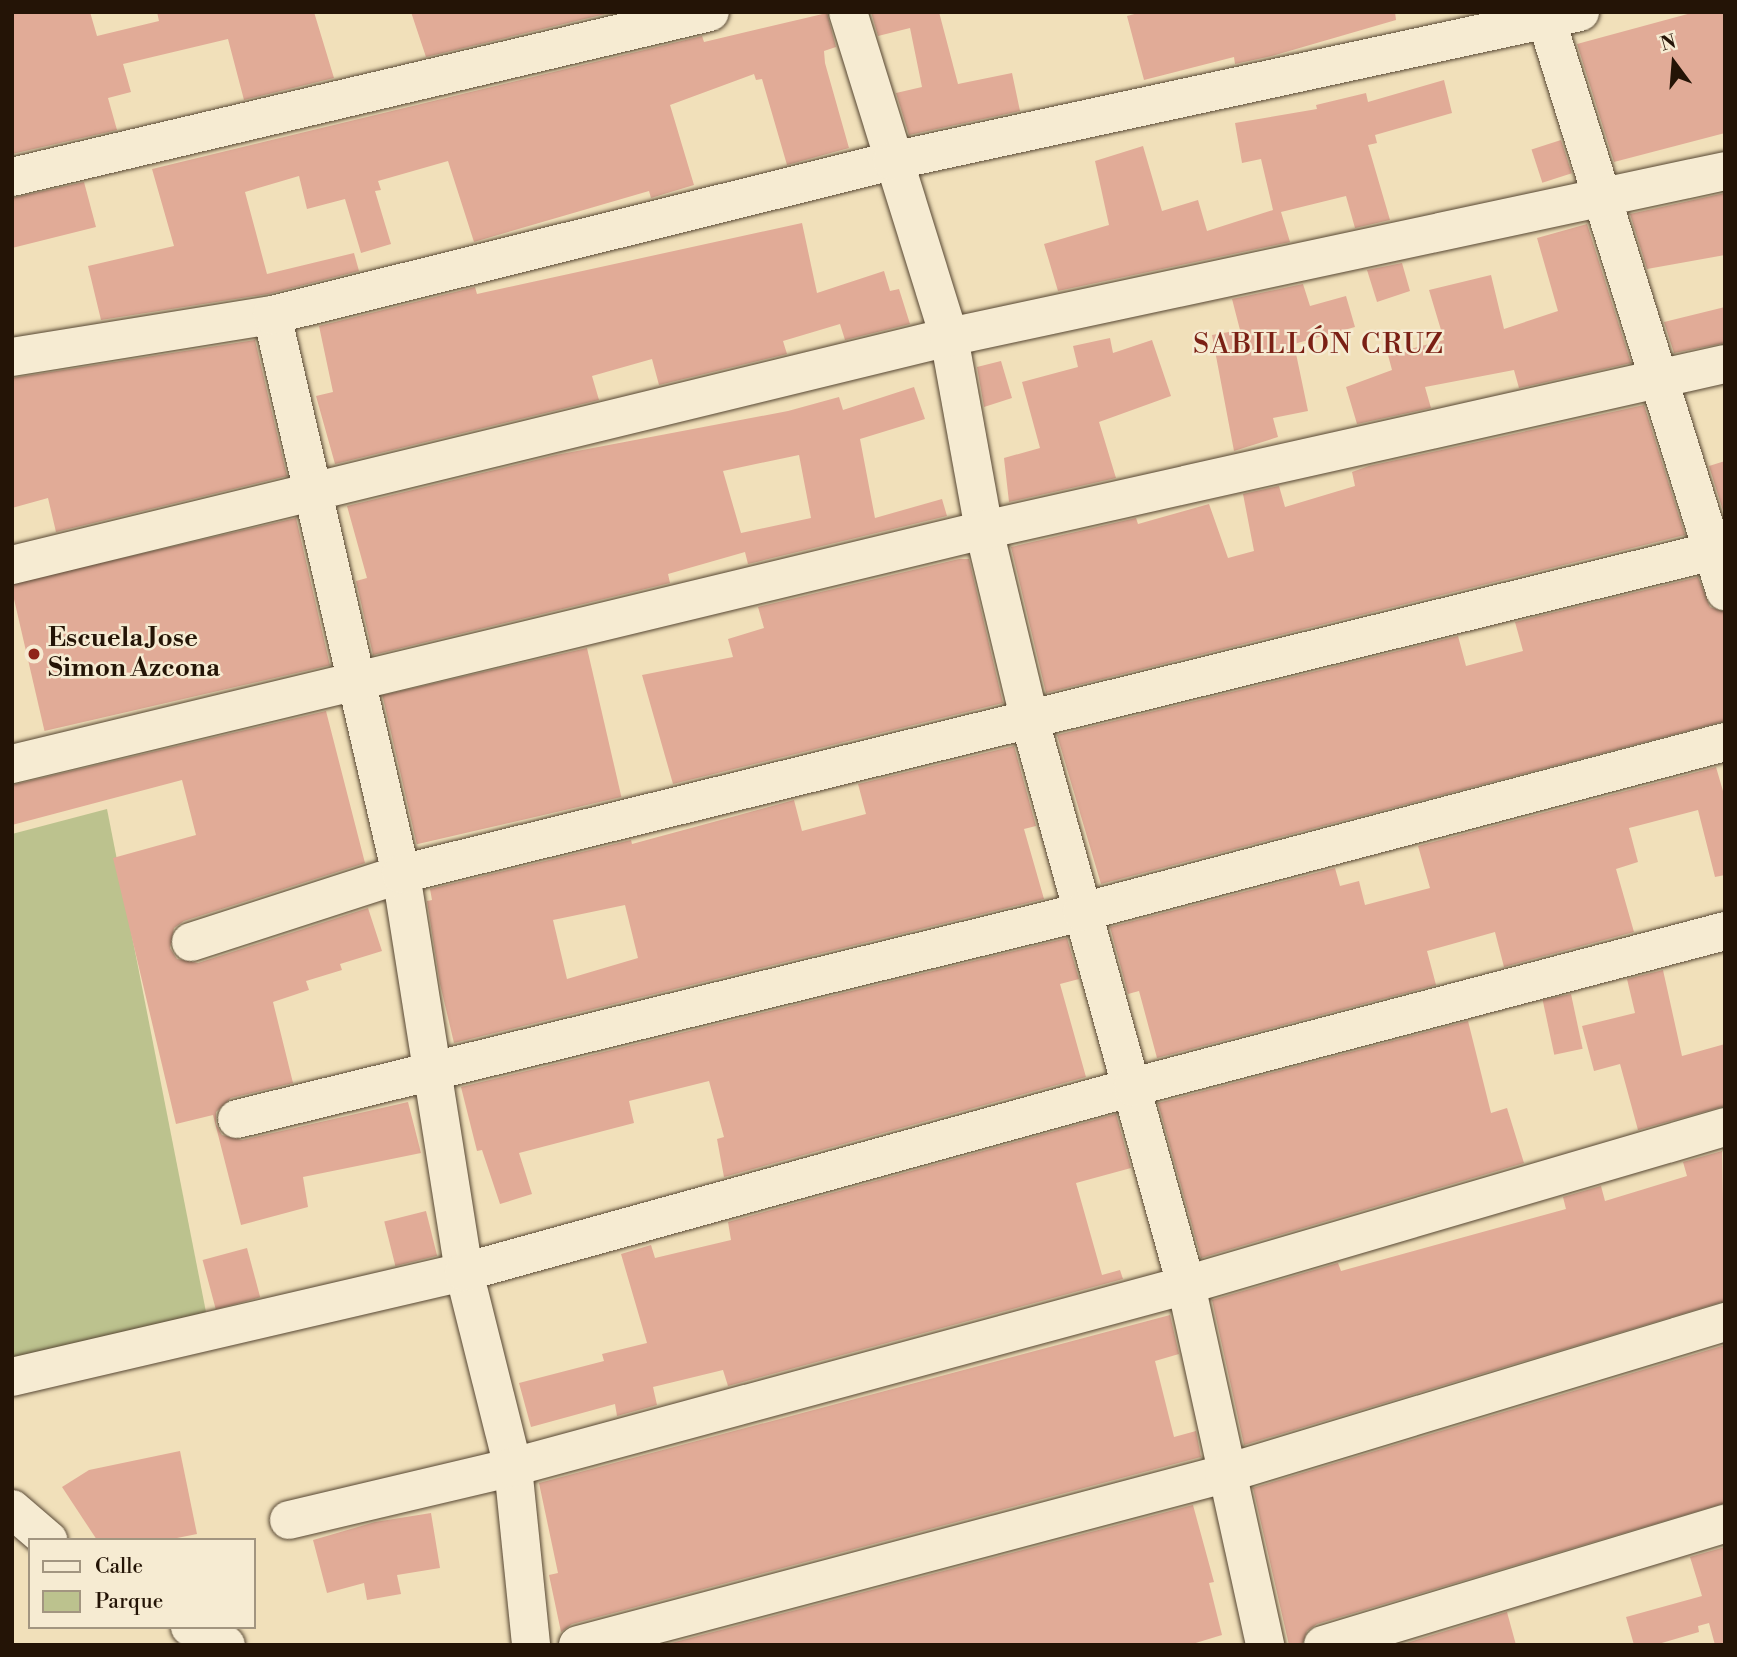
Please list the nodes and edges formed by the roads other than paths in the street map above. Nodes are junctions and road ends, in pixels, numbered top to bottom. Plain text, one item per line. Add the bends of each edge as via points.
1 (710, 12) edge
2 (848, 12) edge
3 (1557, 15) edge
4 (892, 161) junction
5 (1725, 171) edge
6 (12, 177) edge
7 (1603, 198) junction
8 (272, 315) junction
9 (949, 337) junction
10 (12, 357) edge
11 (1725, 364) edge
12 (1659, 379) junction
13 (313, 489) junction
14 (984, 530) junction
15 (1718, 549) edge
16 (12, 565) edge
17 (1725, 591) edge
18 (359, 677) junction
19 (1030, 721) junction
20 (1725, 742) edge
21 (12, 764) edge
22 (401, 874) junction
23 (1082, 912) junction
24 (1725, 931) edge
25 (191, 942) dead end
26 (432, 1073) junction
27 (1133, 1087) junction
28 (237, 1119) dead end
29 (1725, 1127) edge
30 (464, 1272) junction
31 (1186, 1284) junction
32 (1725, 1322) edge
33 (12, 1377) edge
34 (513, 1467) junction
35 (1224, 1474) junction
36 (12, 1509) edge
37 (289, 1520) dead end
38 (1725, 1524) edge
39 (46, 1538) edge
40 (194, 1629) edge
41 (226, 1645) edge
42 (531, 1645) edge
43 (578, 1645) edge
44 (1265, 1645) edge
45 (1323, 1645) edge

1 - 6 street
2 - 4 street
3 - 4 street
3 - 7 street
4 - 8 street
4 - 9 street
5 - 7 street
7 - 9 street
7 - 12 street
8 - 10 street
8 - 13 street
9 - 13 street
9 - 14 street
11 - 12 street
12 - 14 street
12 - 15 street
13 - 16 street
13 - 18 street
14 - 18 street
14 - 19 street
15 - 17 street
15 - 19 street
18 - 21 street
18 - 22 street
19 - 22 street
19 - 23 street
20 - 23 street
22 - 25 street
22 - 26 street
23 - 26 street
23 - 27 street
24 - 27 street
26 - 28 street
26 - 30 street
27 - 30 street
27 - 31 street
29 - 31 street
30 - 33 street
30 - 34 street
31 - 34 street
31 - 35 street
32 - 35 street
34 - 37 street
34 - 42 street
35 - 43 street
35 - 44 street
36 - 39 street
38 - 45 street
40 - 41 street

